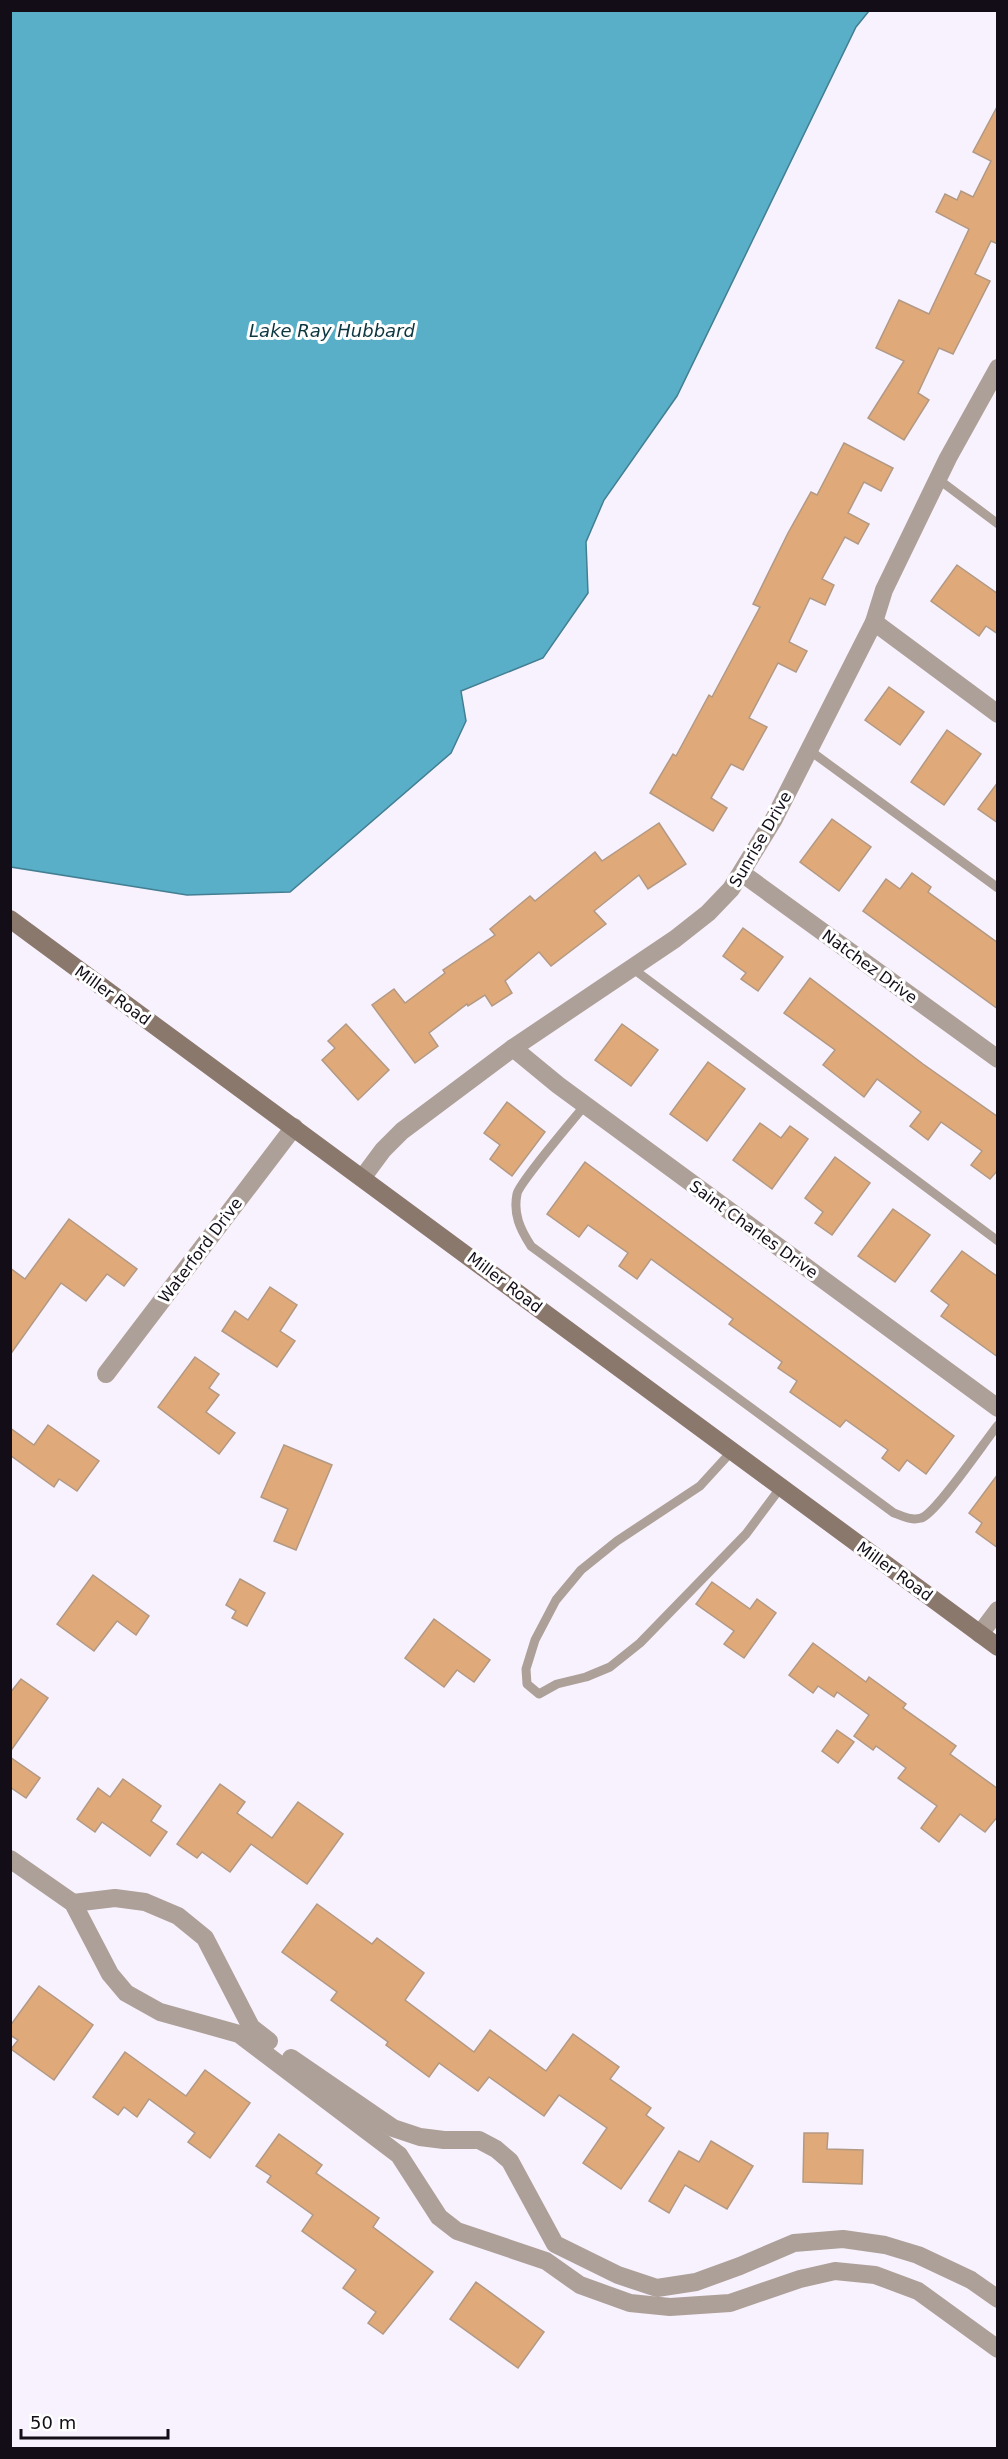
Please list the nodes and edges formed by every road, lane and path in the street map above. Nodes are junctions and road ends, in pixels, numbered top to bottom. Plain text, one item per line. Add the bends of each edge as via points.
1 (998, 368) edge
2 (938, 479) junction
3 (998, 524) edge
4 (874, 622) junction
5 (998, 714) edge
6 (809, 750) junction
7 (743, 874) junction
8 (998, 888) edge
9 (10, 919) edge
10 (632, 968) junction
11 (513, 1048) junction
12 (998, 1059) edge
13 (585, 1105) junction
14 (294, 1127) junction
15 (363, 1177) junction
16 (998, 1241) edge
17 (106, 1374) dead end
18 (998, 1408) edge
19 (998, 1425) edge
20 (732, 1451) junction
21 (782, 1487) junction
22 (998, 1610) edge
23 (980, 1634) junction
24 (998, 1647) edge
25 (10, 1859) edge
26 (73, 1903) junction
27 (326, 2092) junction
28 (680, 2284) junction
29 (998, 2299) edge
30 (682, 2306) junction
31 (998, 2349) edge

1 - 2 street, Sunrise Drive
2 - 3 lane
2 - 4 street, Sunrise Drive via 884,590
4 - 5 street
4 - 6 street, Sunrise Drive
6 - 7 street, Sunrise Drive
6 - 8 lane
7 - 10 street, Sunrise Drive via 708,913
7 - 12 street, Natchez Drive
9 - 14 main road, Miller Road
10 - 11 street, Sunrise Drive
10 - 16 lane
11 - 13 street, Saint Charles Drive
11 - 15 street, Sunrise Drive via 402,1131
13 - 18 street, Saint Charles Drive
13 - 19 lane via 518,1191 519,1228 531,1246 894,1513 911,1519 923,1518
14 - 15 main road, Miller Road
14 - 17 street, Waterford Drive
15 - 20 main road, Miller Road
20 - 21 main road, Miller Road
20 - 21 lane via 700,1486 581,1570 556,1600 535,1640 526,1669 526,1684 539,1694 610,1667 640,1643 746,1534
21 - 23 main road, Miller Road
22 - 23 street
23 - 24 main road, Miller Road
25 - 26 street
26 - 27 street via 110,1974 126,1994 160,2012 239,2034
26 - 27 street via 115,1898 145,1902 178,1916 205,1938 251,2027
27 - 28 street via 393,2128 420,2137 479,2140 496,2148 510,2161 555,2244 618,2275 657,2288
27 - 30 street via 399,2155 439,2217 457,2231 546,2261 580,2284 630,2303
28 - 29 street via 696,2282 794,2243 843,2239 918,2255 971,2280
28 - 30 street
30 - 31 street via 730,2303 835,2271 874,2275 918,2291

